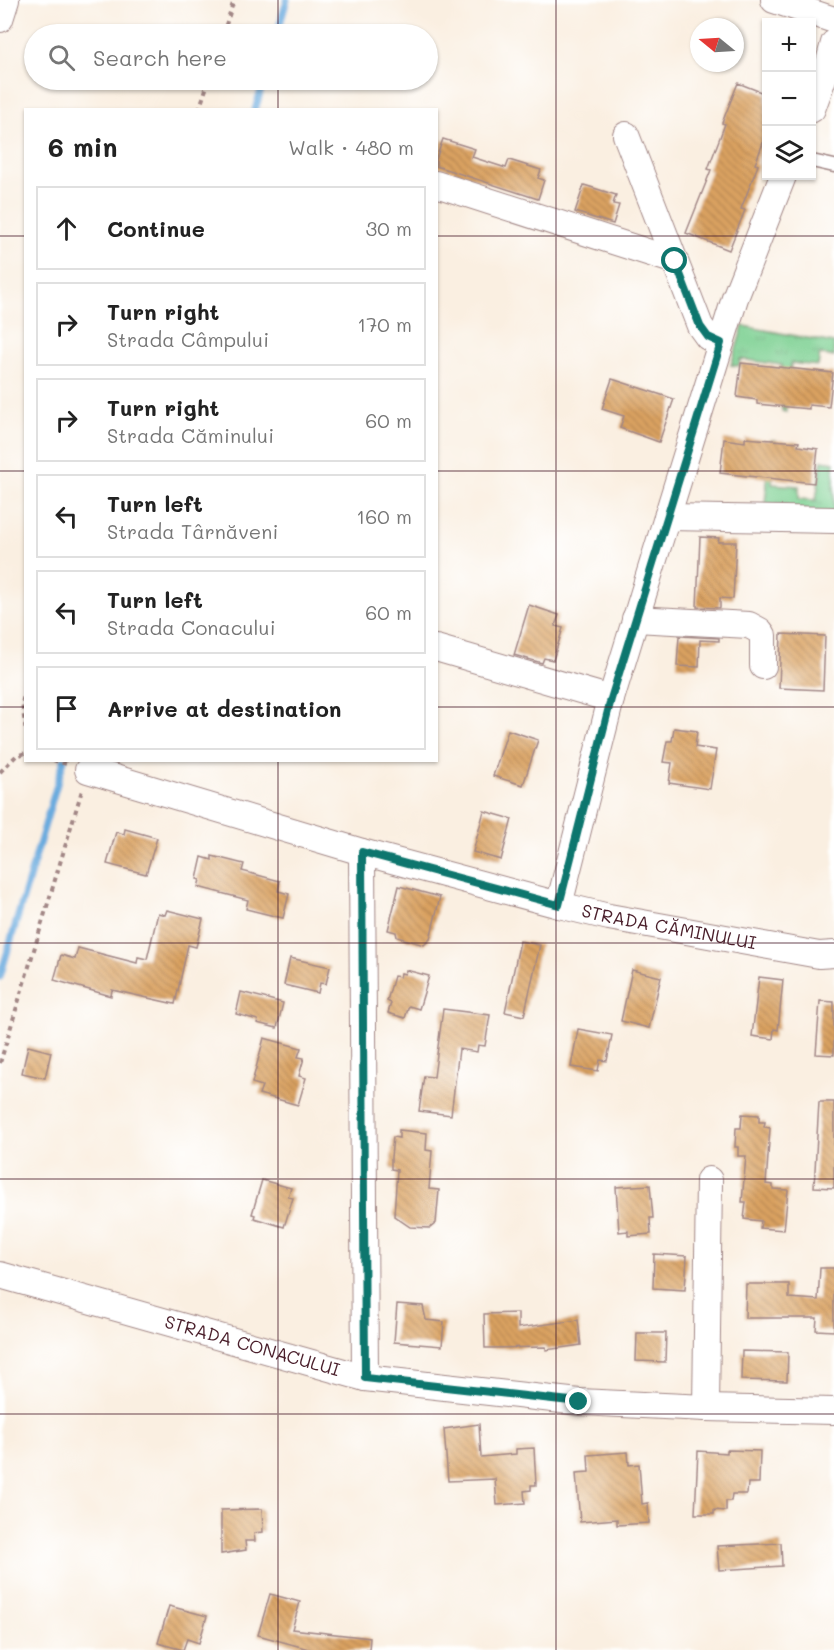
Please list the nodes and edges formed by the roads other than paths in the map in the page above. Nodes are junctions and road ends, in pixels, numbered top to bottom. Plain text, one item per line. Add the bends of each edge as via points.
1 (6, 0) edge
2 (774, 0) edge
3 (0, 19) edge
4 (834, 20) edge
5 (834, 43) edge
6 (816, 98) edge
7 (626, 135) dead end
8 (816, 162) edge
9 (834, 166) edge
10 (781, 180) edge
11 (438, 185) edge
12 (675, 261) junction
13 (721, 343) junction
14 (667, 517) junction
15 (834, 520) edge
16 (635, 619) junction
17 (438, 649) edge
18 (763, 666) dead end
19 (611, 699) junction
20 (90, 765) edge
21 (362, 852) junction
22 (559, 905) junction
23 (834, 954) edge
24 (709, 1180) dead end
25 (0, 1275) edge
26 (365, 1378) junction
27 (706, 1408) junction
28 (834, 1411) edge

1 - 3 street
2 - 4 street
5 - 6 street
7 - 12 street
8 - 9 lane
10 - 13 street
11 - 12 street
12 - 13 street via 700,326 708,337
13 - 14 street
14 - 15 street
14 - 16 street
16 - 18 street via 749,625 762,635
16 - 19 street
17 - 19 street
19 - 22 street
20 - 21 street, STRADA CĂMINULUI
21 - 22 street, STRADA CĂMINULUI
21 - 26 street
22 - 23 street, STRADA CĂMINULUI via 819,955
24 - 27 street
25 - 26 street, STRADA CONACULUI
26 - 27 street, STRADA CONACULUI via 579,1402
27 - 28 street, STRADA CONACULUI

